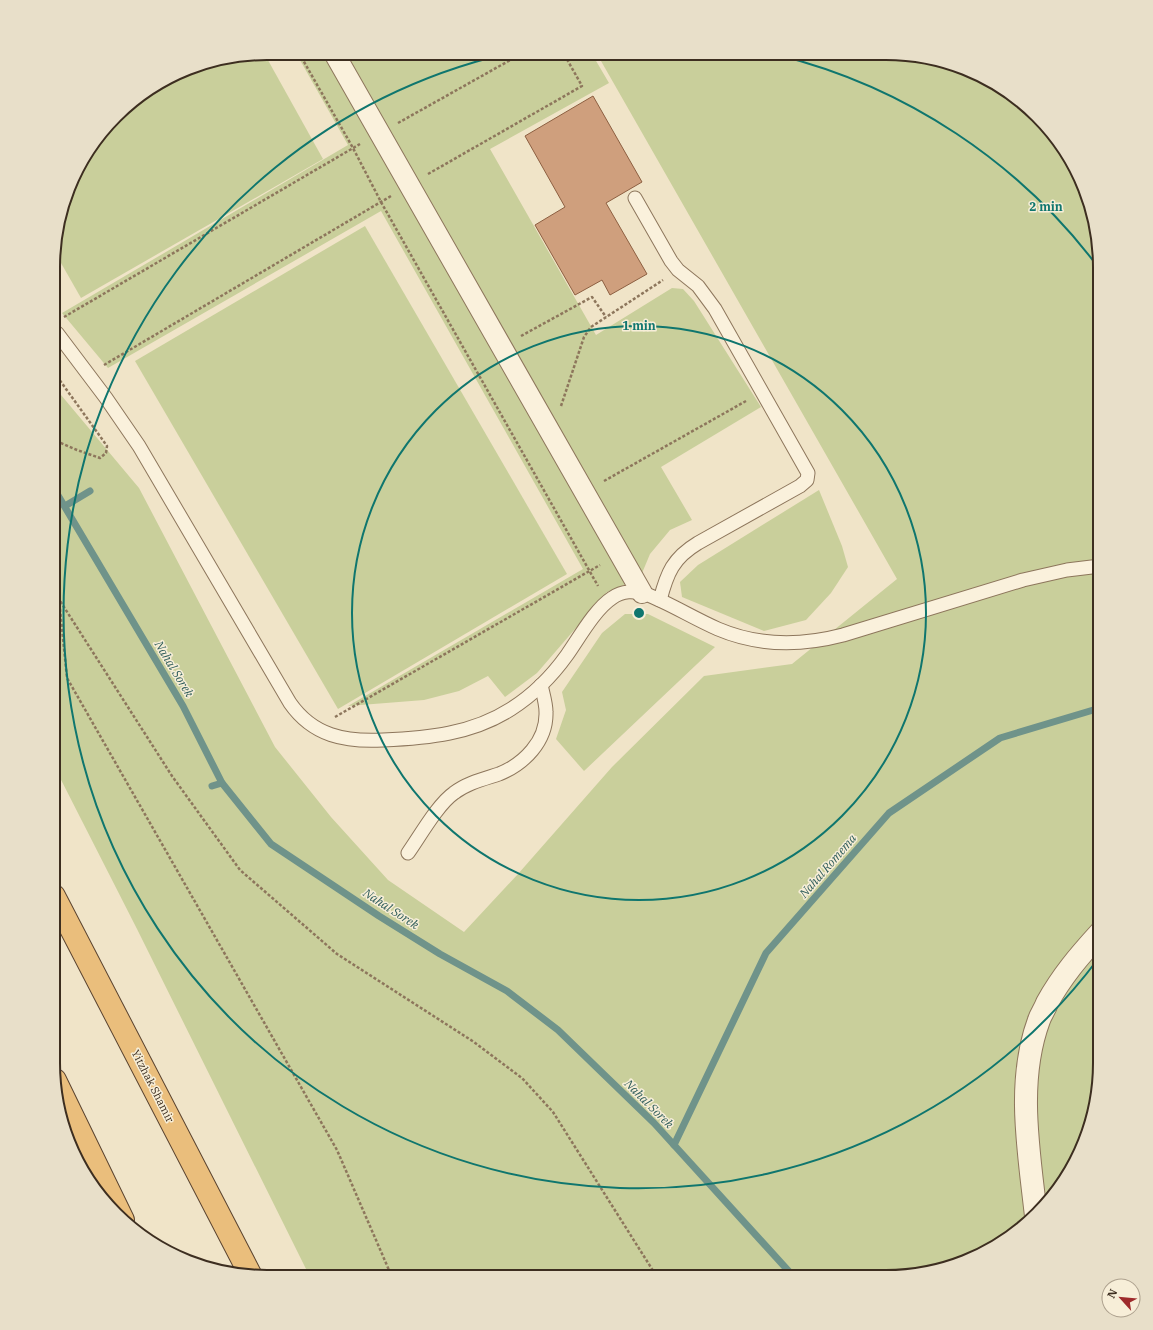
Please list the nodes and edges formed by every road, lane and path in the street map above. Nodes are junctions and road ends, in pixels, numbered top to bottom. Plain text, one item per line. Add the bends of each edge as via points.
1 (303, 60) edge
2 (338, 60) edge
3 (511, 60) edge
4 (567, 60) edge
5 (379, 133) junction
6 (353, 148) junction
7 (409, 185) junction
8 (635, 198) dead end
9 (381, 202) junction
10 (678, 270) junction
11 (64, 317) dead end
12 (606, 318) junction
13 (60, 338) edge
14 (501, 346) junction
15 (88, 374) junction
16 (60, 381) edge
17 (763, 392) junction
18 (551, 435) junction
19 (60, 443) edge
20 (584, 492) junction
21 (619, 553) junction
22 (1093, 567) edge
23 (590, 570) junction
24 (642, 593) junction
25 (60, 600) edge
26 (660, 600) junction
27 (607, 602) junction
28 (60, 608) edge
29 (541, 686) junction
30 (316, 728) junction
31 (408, 853) dead end
32 (60, 907) edge
33 (1093, 941) edge
34 (63, 1095) edge
35 (115, 1204) edge
36 (1035, 1206) edge
37 (247, 1269) edge
38 (389, 1270) edge
39 (653, 1270) edge

1 - 6 path
2 - 5 street
3 - 5 path
4 - 7 path via 582,86
5 - 6 path
5 - 7 street
6 - 9 path
6 - 11 path
7 - 9 path
7 - 14 street
8 - 10 lane
9 - 15 path
9 - 23 path
10 - 12 path
10 - 17 lane via 698,286 715,309
12 - 14 path via 592,298
12 - 18 path via 591,327 584,337
13 - 15 lane
14 - 18 street
15 - 30 lane via 139,446 290,703
16 - 19 path via 107,446 106,454 100,458
17 - 20 path
17 - 26 lane via 806,468 807,480 685,552 671,568
18 - 20 street
20 - 21 street
21 - 23 path
21 - 24 street
22 - 26 lane via 1023,580 843,635 797,643 766,642 734,635
23 - 27 path
23 - 30 path
24 - 26 lane
24 - 27 lane via 626,592
25 - 39 path via 172,776 240,870 337,954 474,1042 522,1078 553,1112
27 - 29 lane
28 - 38 path via 67,678 337,1150
29 - 30 lane via 496,717 450,734 367,741 340,738
29 - 31 lane via 545,700 545,725 530,754 511,768 462,788 450,796
32 - 37 highway, Yitzhak Shamir
33 - 36 street via 1058,983 1039,1019 1029,1055 1026,1093 1027,1134
34 - 35 highway

